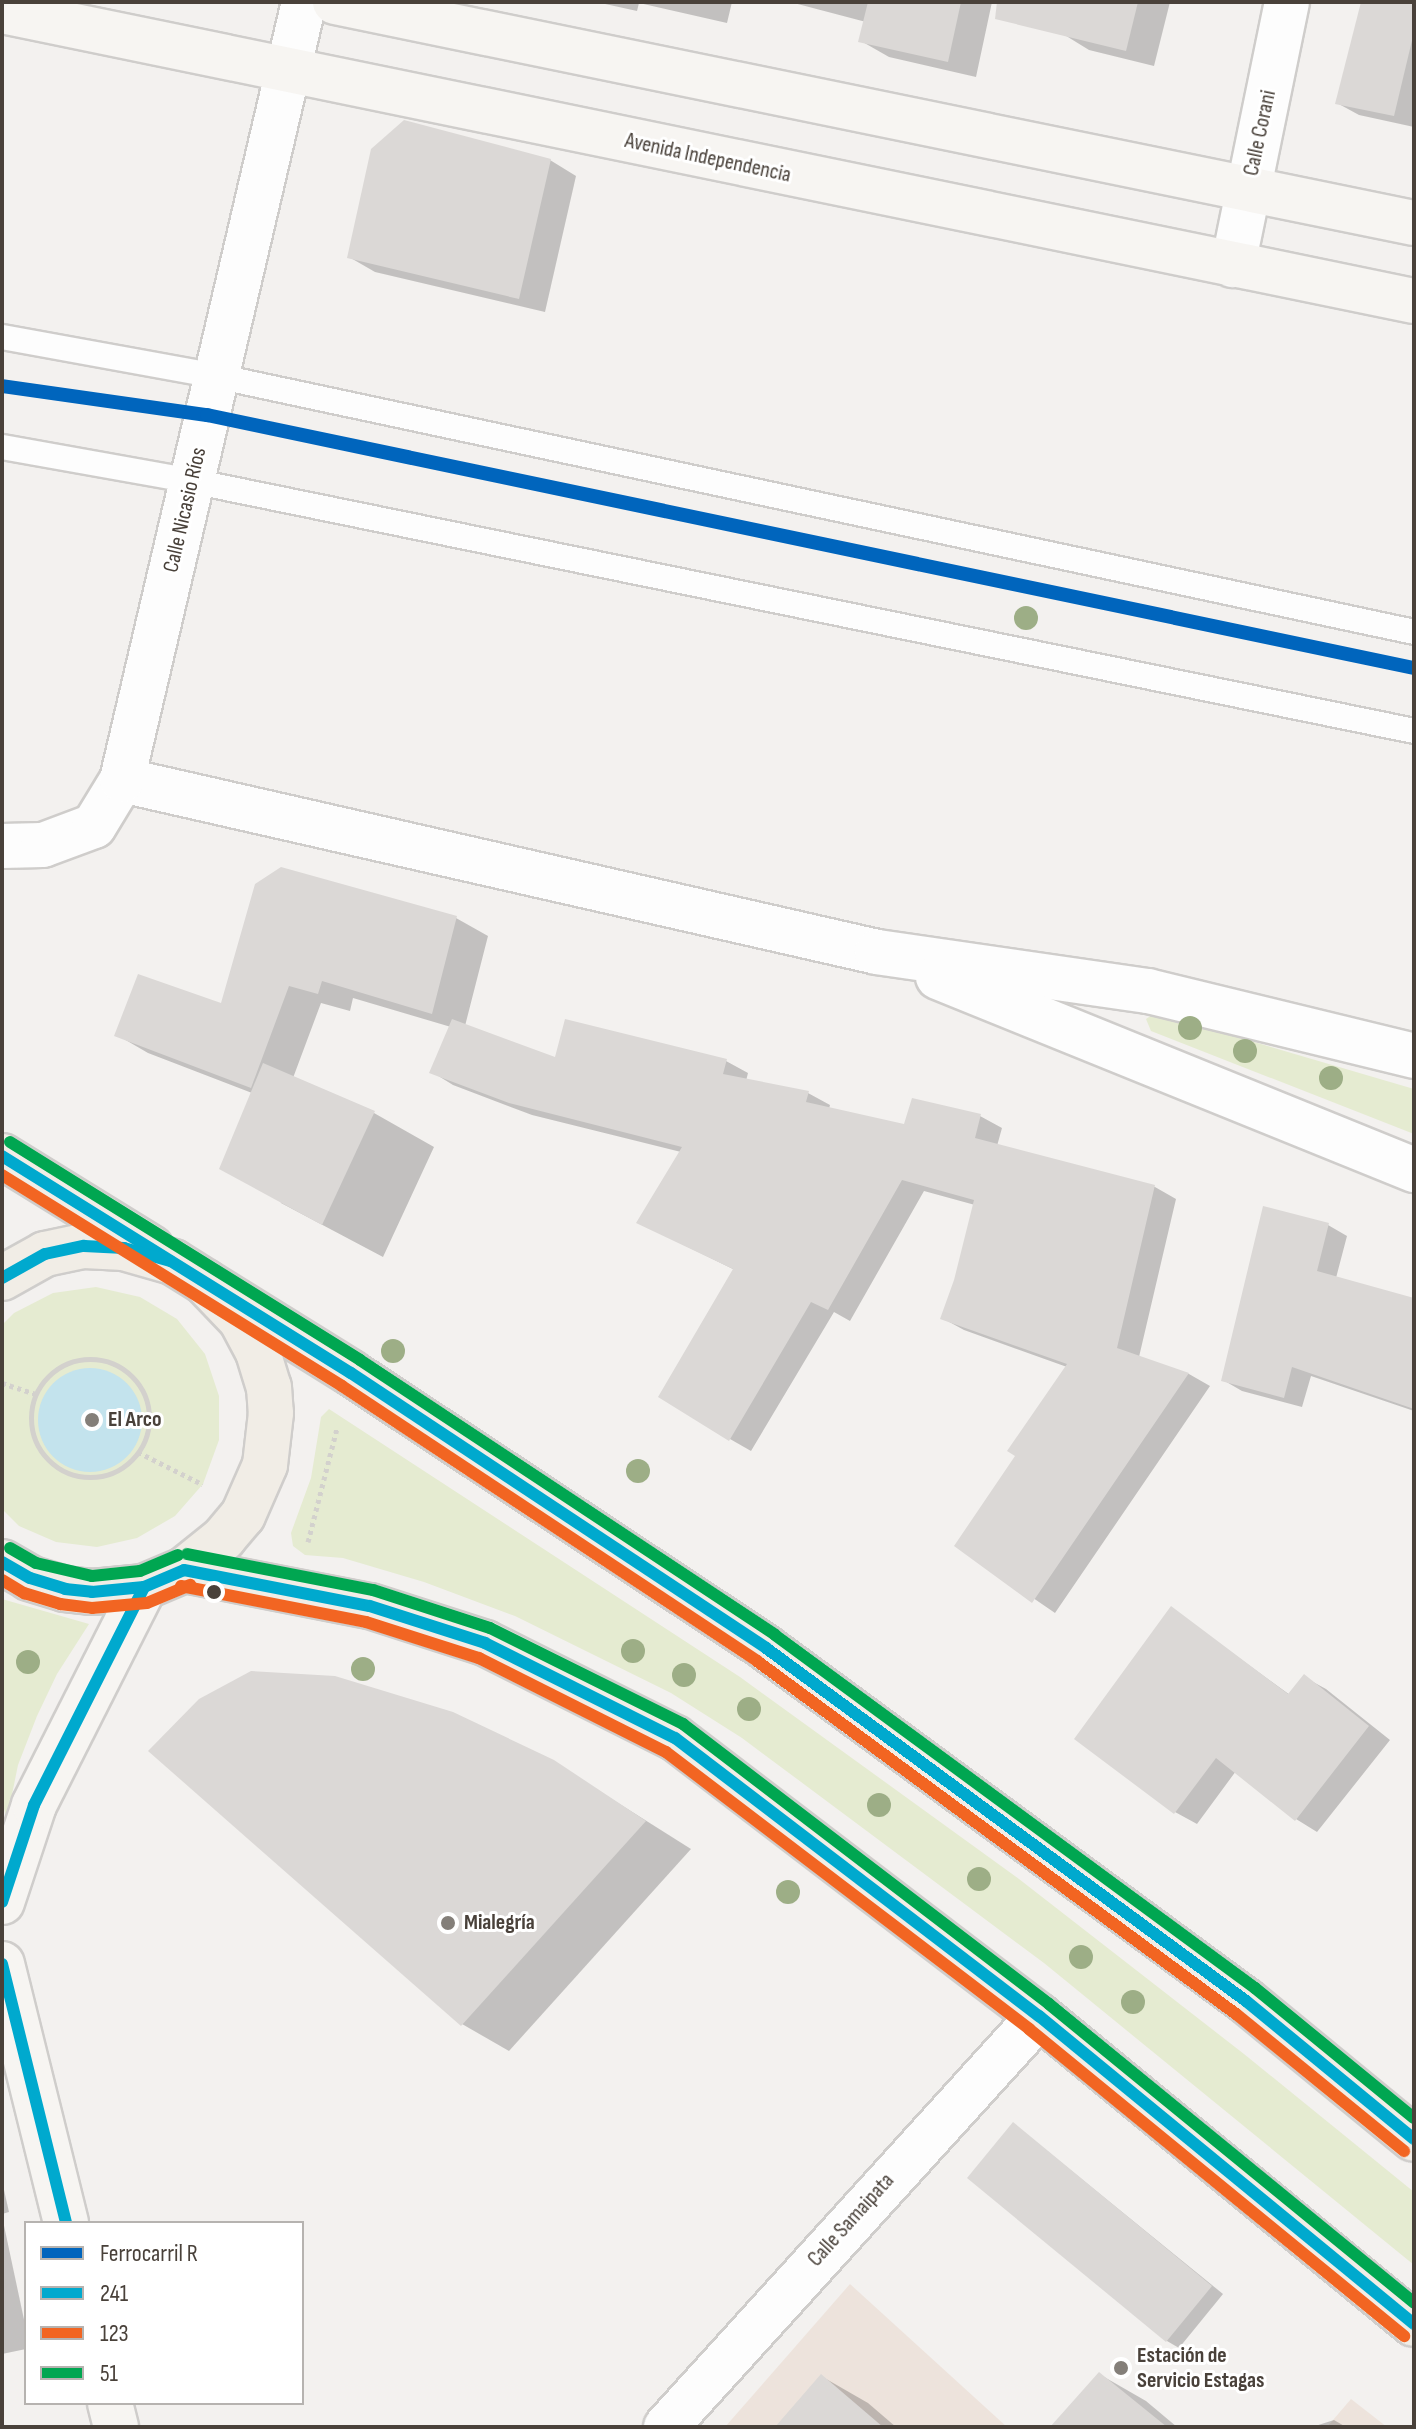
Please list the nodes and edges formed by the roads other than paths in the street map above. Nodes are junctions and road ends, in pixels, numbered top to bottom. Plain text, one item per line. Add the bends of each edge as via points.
1 (304, 2) edge
2 (335, 2) edge
3 (1287, 2) edge
4 (2, 11) edge
5 (287, 72) junction
6 (1249, 189) junction
7 (1414, 223) edge
8 (1233, 265) junction
9 (1414, 301) edge
10 (2, 337) edge
11 (216, 376) junction
12 (2, 447) edge
13 (192, 481) junction
14 (1414, 632) edge
15 (1414, 731) edge
16 (122, 780) junction
17 (2, 846) edge
18 (877, 952) junction
19 (1414, 1056) edge
20 (2, 1156) edge
21 (1414, 1170) edge
22 (189, 1272) junction
23 (2, 1278) edge
24 (2, 1562) edge
25 (184, 1570) junction
26 (144, 1587) junction
27 (2, 1902) edge
28 (2, 1964) edge
29 (1039, 2016) junction
30 (1414, 2139) edge
31 (66, 2221) edge
32 (1414, 2324) edge
33 (110, 2405) edge
34 (116, 2427) edge
35 (666, 2427) edge

1 - 5 street, Calle Nicasio Ríos
2 - 6 main road
3 - 6 street, Calle Corani
4 - 5 main road, Avenida Independencia
5 - 8 main road, Avenida Independencia
5 - 11 street, Calle Nicasio Ríos
6 - 7 main road
6 - 8 street, Calle Corani
8 - 9 main road, Avenida Independencia
10 - 11 lane
11 - 13 street, Calle Nicasio Ríos
11 - 14 lane
12 - 13 lane
13 - 15 lane
13 - 16 street, Calle Nicasio Ríos
16 - 17 street, Calle Nicasio Ríos via 94,826 43,845
16 - 18 street
18 - 19 street via 1148,991
18 - 21 street
20 - 22 main road
22 - 23 main road via 124,1248 84,1246 45,1254
22 - 25 main road via 241,1320 258,1352 269,1387 271,1439 243,1515
22 - 30 main road via 766,1648 1246,2001
24 - 26 main road via 65,1589 118,1592
25 - 26 main road
25 - 29 main road via 370,1606 485,1643 675,1738
26 - 27 main road via 34,1805
28 - 31 main road
29 - 32 main road
29 - 35 street, Calle Samaipata
33 - 34 main road

